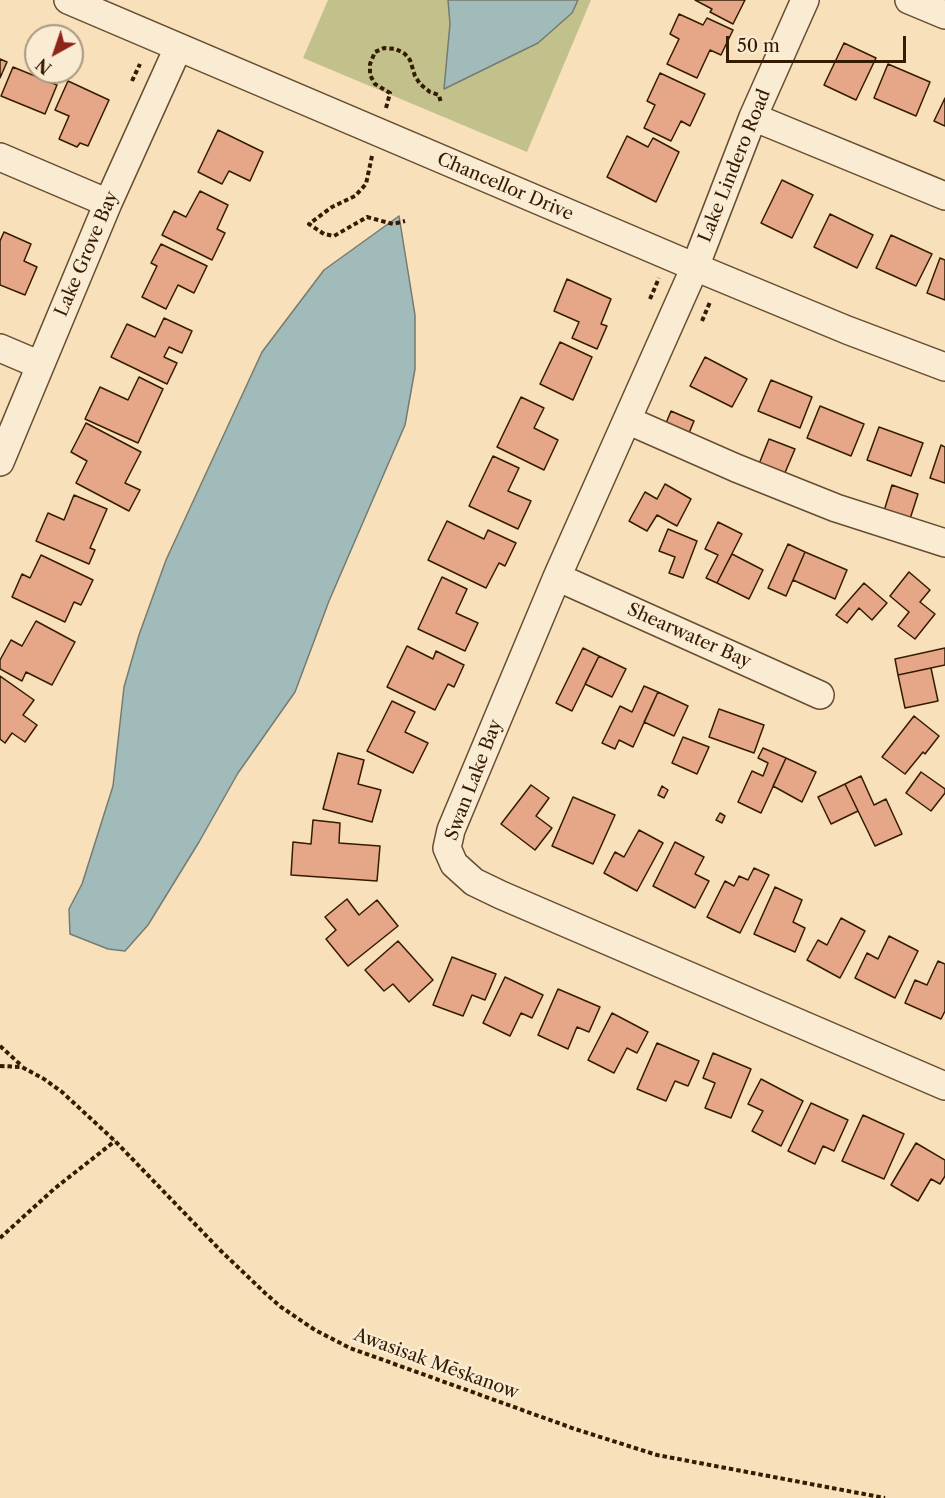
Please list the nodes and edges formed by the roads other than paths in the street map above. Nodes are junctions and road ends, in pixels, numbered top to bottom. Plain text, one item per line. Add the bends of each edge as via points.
1 (68, 0) edge
2 (805, 0) edge
3 (909, 0) edge
4 (945, 15) edge
5 (178, 48) junction
6 (753, 117) junction
7 (0, 157) edge
8 (945, 196) edge
9 (108, 203) junction
10 (695, 267) junction
11 (0, 348) edge
12 (40, 365) junction
13 (945, 367) edge
14 (627, 420) junction
15 (0, 462) edge
16 (945, 543) edge
17 (557, 577) junction
18 (820, 695) dead end
19 (945, 1086) edge

1 - 5 street, Chancellor Drive
2 - 6 street, Lake Lindero Road
3 - 4 street
5 - 9 street, Lake Grove Bay
5 - 10 street, Chancellor Drive
6 - 8 street
6 - 10 street, Lake Lindero Road
7 - 9 street
9 - 12 street, Lake Grove Bay
10 - 13 street, Chancellor Drive
10 - 14 street, Swan Lake Bay
11 - 12 street
12 - 15 street, Lake Grove Bay
14 - 16 street via 836,508
14 - 17 street, Swan Lake Bay
17 - 18 street, Shearwater Bay
17 - 19 street, Swan Lake Bay via 451,830 447,848 454,864 474,882 501,895

